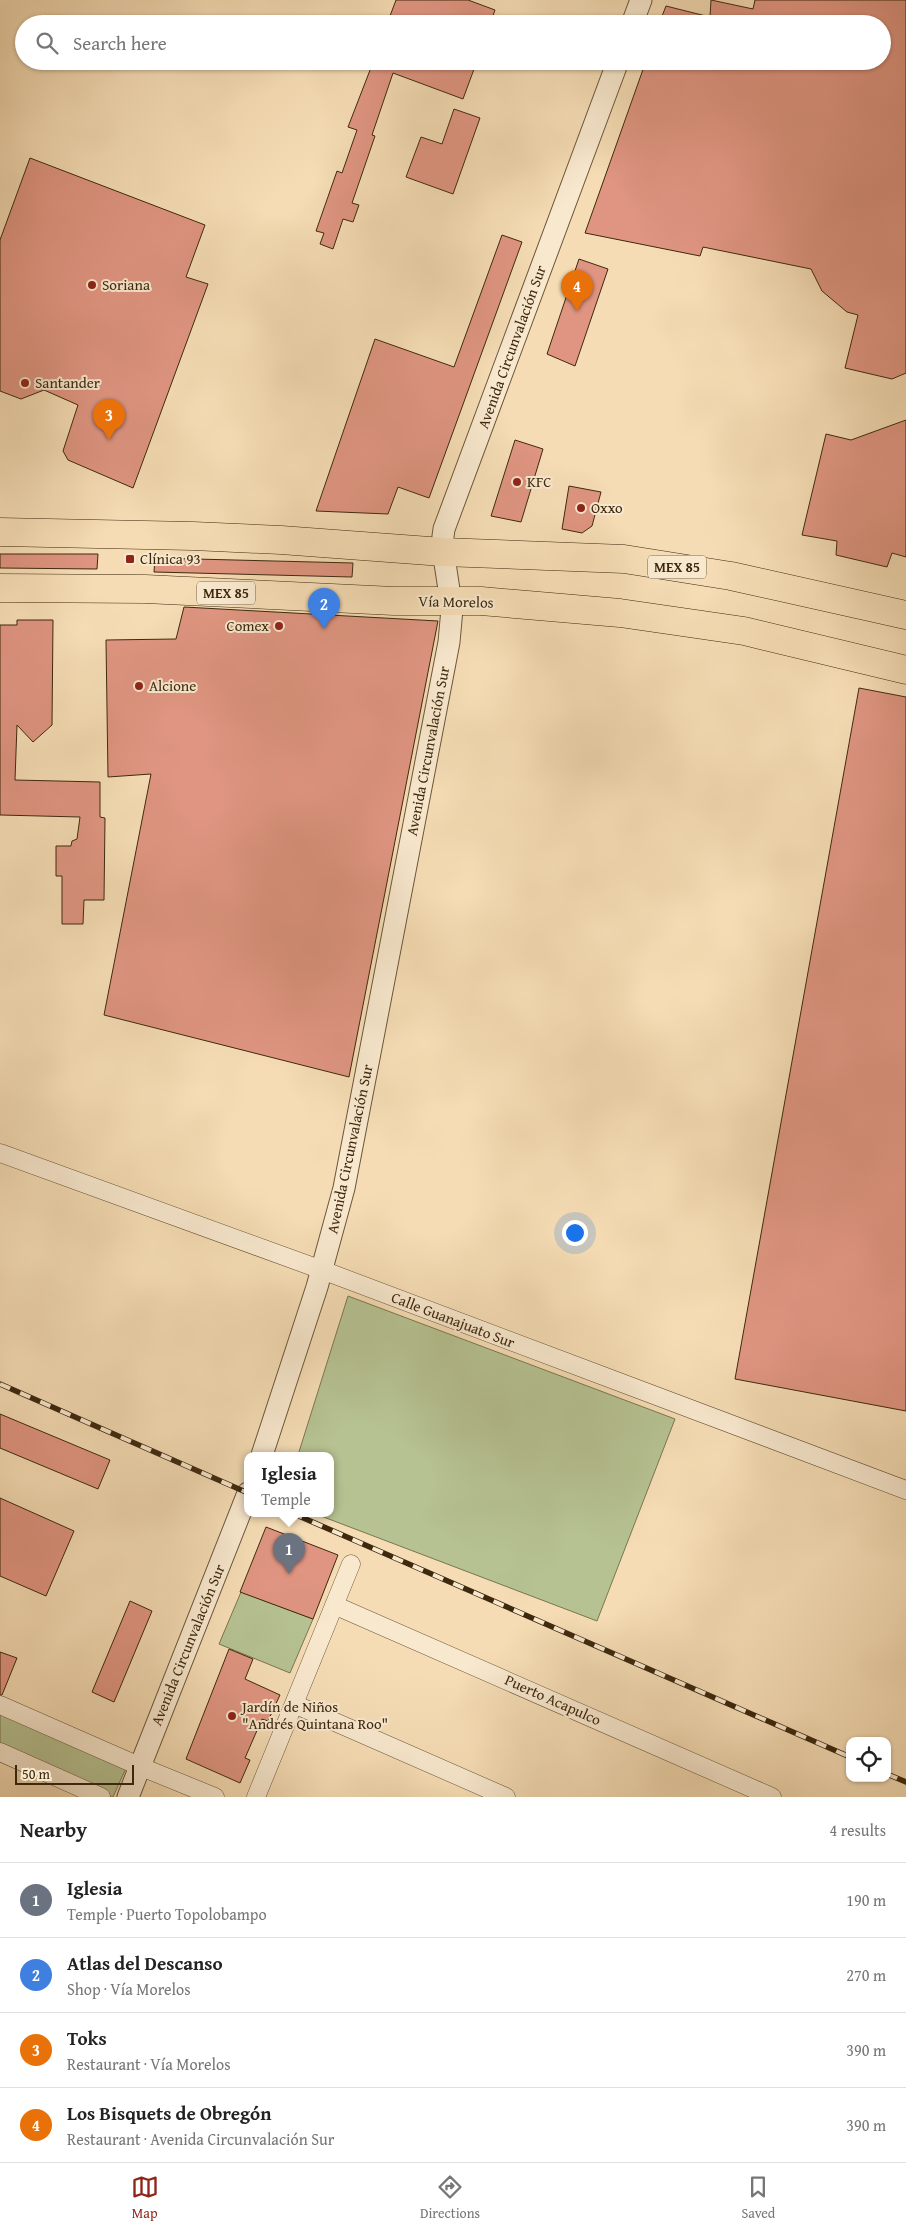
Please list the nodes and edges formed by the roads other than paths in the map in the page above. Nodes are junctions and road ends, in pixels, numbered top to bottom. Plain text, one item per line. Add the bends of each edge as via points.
1 (641, 0) edge
2 (635, 15) edge
3 (615, 70) edge
4 (0, 532) edge
5 (443, 552) junction
6 (0, 588) edge
7 (451, 601) junction
8 (906, 615) edge
9 (906, 670) edge
10 (0, 1153) edge
11 (322, 1270) junction
12 (263, 1452) edge
13 (906, 1490) edge
14 (244, 1503) edge
15 (351, 1564) dead end
16 (334, 1605) junction
17 (294, 1704) junction
18 (0, 1705) edge
19 (0, 1752) edge
20 (139, 1766) junction
21 (101, 1797) edge
22 (128, 1797) edge
23 (215, 1797) edge
24 (256, 1797) edge
25 (506, 1797) edge
26 (772, 1797) edge

1 - 2 street
3 - 5 street, Avenida Circunvalación Sur via 444,529
4 - 5 main road, MEX 85 via 281,540
5 - 7 street, Avenida Circunvalación Sur
5 - 8 main road, MEX 85 via 624,559 722,574
6 - 7 main road, Vía Morelos / MEX 85 via 145,589
7 - 9 main road, Vía Morelos / MEX 85 via 620,613 697,623 753,633
7 - 11 street, Avenida Circunvalación Sur via 449,642 344,1188
10 - 11 street, Calle Guanajuato Sur
11 - 12 street, Avenida Circunvalación Sur
11 - 13 street, Calle Guanajuato Sur
14 - 20 street, Avenida Circunvalación Sur
15 - 16 street
16 - 17 street
16 - 26 street, Puerto Acapulco
17 - 24 street
17 - 25 street
18 - 20 street
19 - 21 street
20 - 22 street, Avenida Circunvalación Sur
20 - 23 street

